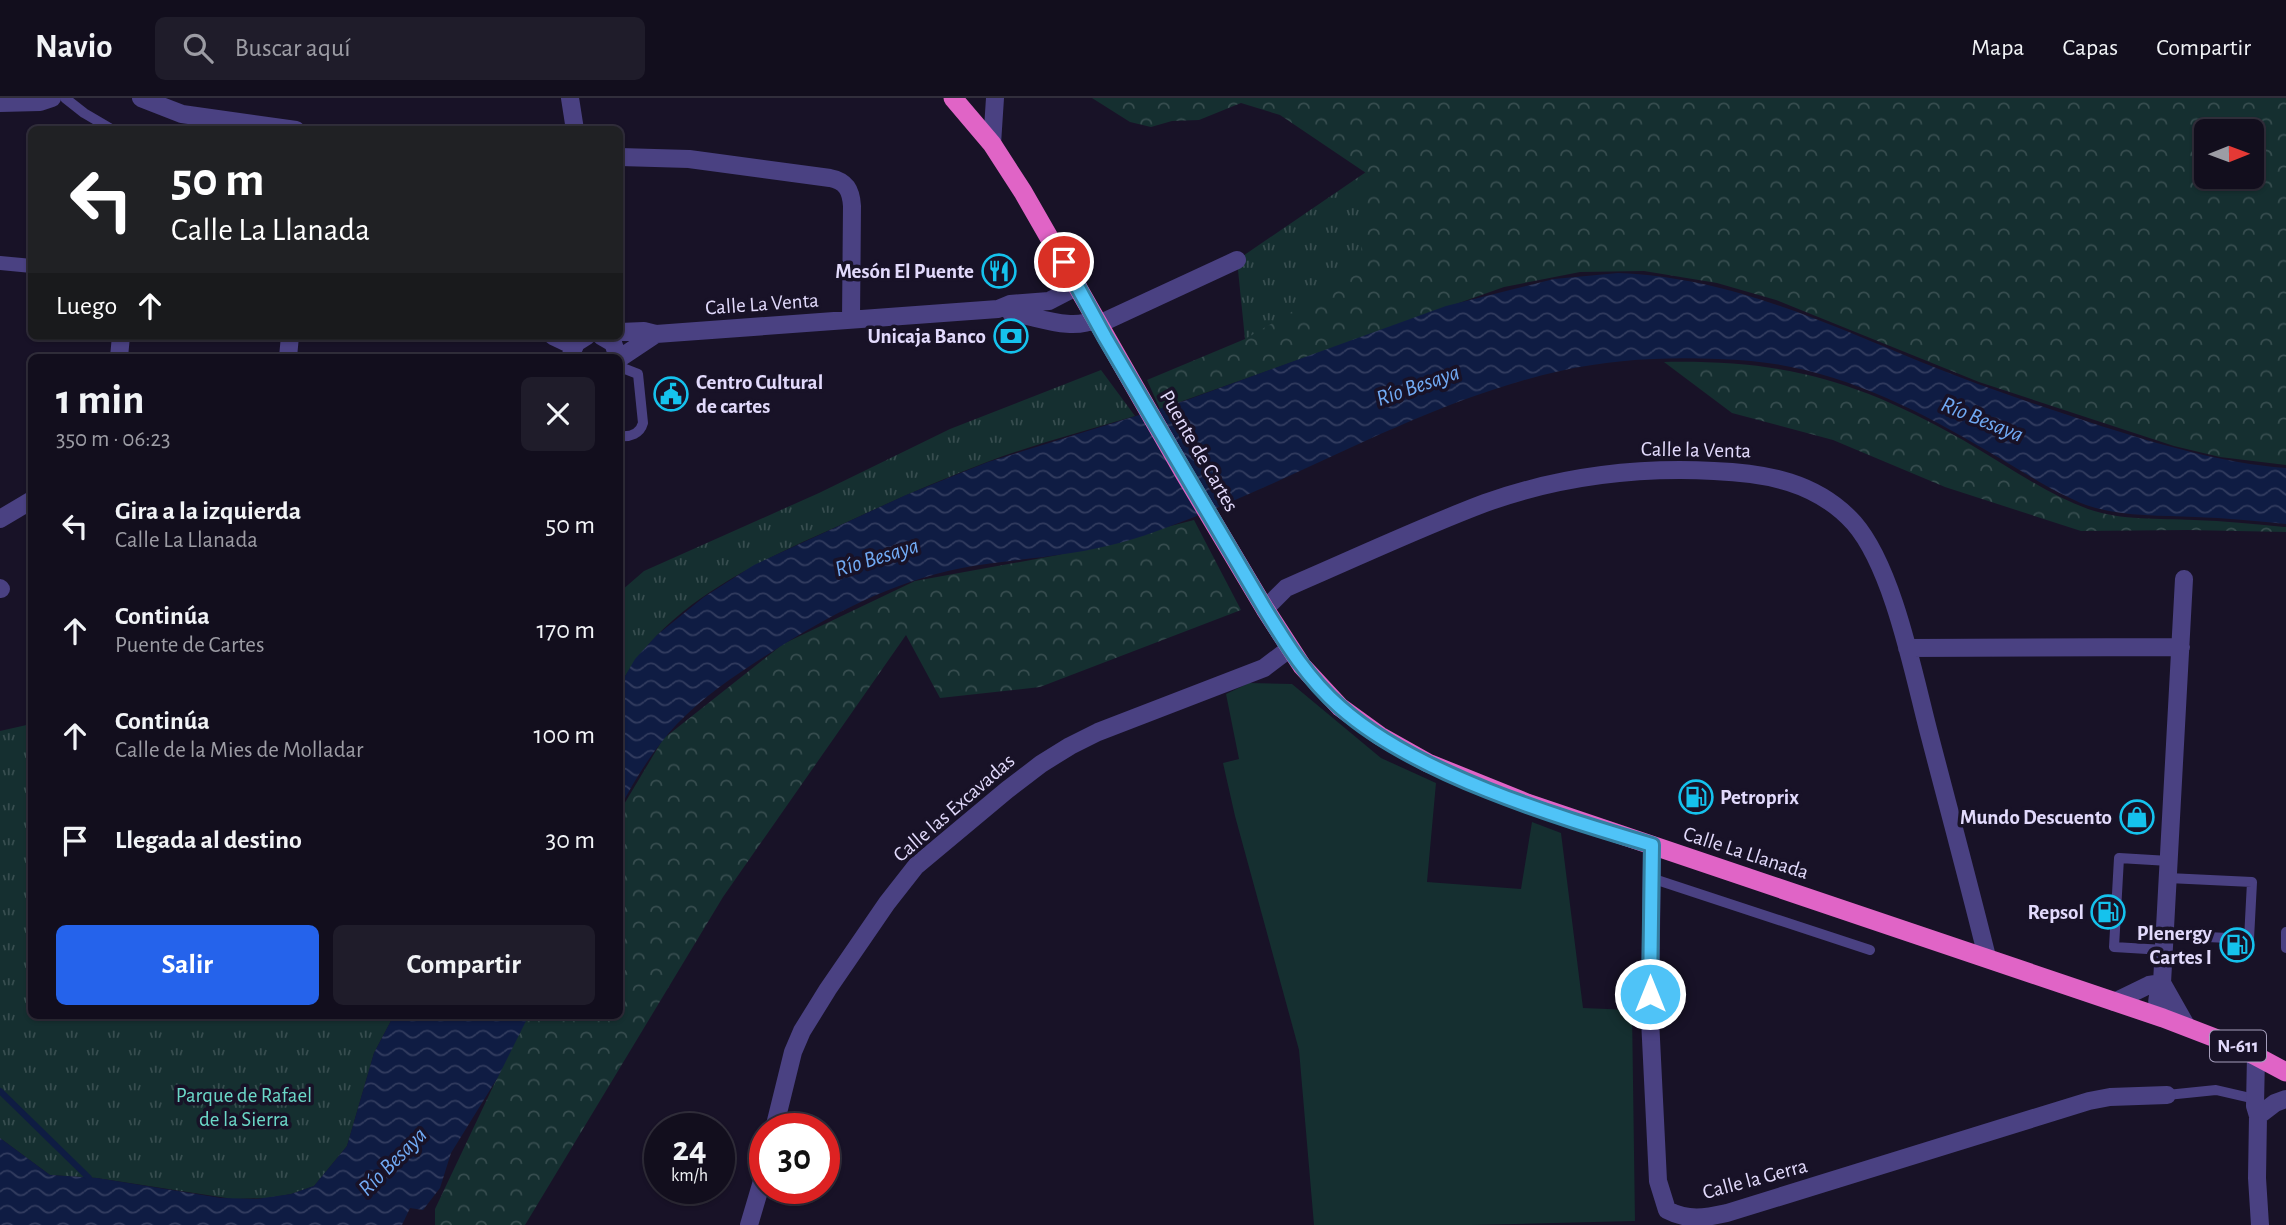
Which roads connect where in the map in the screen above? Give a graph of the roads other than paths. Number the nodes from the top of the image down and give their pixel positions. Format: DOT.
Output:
graph roads {
  1 [pos="52,98"];
  2 [pos="65,98"];
  3 [pos="141,98"];
  4 [pos="570,98"];
  5 [pos="953,98"];
  6 [pos="995,98"];
  7 [pos="0,103"];
  8 [pos="106,126"];
  9 [pos="268,126"];
  10 [pos="574,126"];
  11 [pos="992,144"];
  12 [pos="623,157"];
  13 [pos="1237,260"];
  14 [pos="0,263"];
  15 [pos="28,266"];
  16 [pos="1078,286"];
  17 [pos="998,309"];
  18 [pos="851,320"];
  19 [pos="1100,326"];
  20 [pos="623,332"];
  21 [pos="656,334"];
  22 [pos="623,355"];
  23 [pos="623,368"];
  24 [pos="623,436"];
  25 [pos="28,502"];
  26 [pos="0,519"];
  27 [pos="2184,579"];
  28 [pos="1254,589"];
  29 [pos="1265,609"];
  30 [pos="2182,647"];
  31 [pos="1907,648"];
  32 [pos="1289,649"];
  33 [pos="1652,845"];
  34 [pos="2169,870"];
  35 [pos="1651,877"];
  36 [pos="2286,932"];
  37 [pos="2165,942"];
  38 [pos="2286,948"];
  39 [pos="1870,950"];
  40 [pos="1987,957"];
  41 [pos="2162,983"];
  42 [pos="2114,1002"];
  43 [pos="2163,1018"];
  44 [pos="2186,1027"];
  45 [pos="2256,1055"];
  46 [pos="2286,1072"];
  47 [pos="2167,1095"];
  48 [pos="2286,1099"];
  49 [pos="2257,1102"];
  50 [pos="778,1113"];
  51 [pos="755,1204"];
  52 [pos="748,1225"];
  53 [pos="2260,1225"];
  1 -- 7 [label="street"];
  2 -- 8 [label="lane"];
  3 -- 9 [label="street"];
  4 -- 10 [label="street"];
  5 -- 11 [label="highway, N-611"];
  6 -- 11 [label="street"];
  11 -- 16 [label="highway, N-611"];
  12 -- 18 [label="street"];
  13 -- 19 [label="street, Calle La Venta"];
  14 -- 15 [label="street"];
  16 -- 17 [label="street, Calle La Venta"];
  16 -- 19 [label="highway, N-611"];
  17 -- 18 [label="street, Calle La Venta"];
  17 -- 19 [label="street, Calle La Venta"];
  18 -- 21 [label="street, Calle La Venta"];
  19 -- 28 [label="highway, Puente de Cartes / N-611"];
  20 -- 21 [label="street, Calle La Venta"];
  21 -- 22 [label="street, Calle La Venta"];
  23 -- 24 [label="lane"];
  25 -- 26 [label="street"];
  27 -- 30 [label="street"];
  28 -- 29 [label="highway, Calle La Llanada / N-611"];
  29 -- 31 [label="street, Calle la Venta"];
  29 -- 32 [label="highway, Calle La Llanada / N-611"];
  30 -- 31 [label="street"];
  30 -- 34 [label="street"];
  31 -- 40 [label="street, Calle la Venta"];
  32 -- 33 [label="highway, Calle La Llanada / N-611"];
  32 -- 50 [label="street, Calle las Excavadas"];
  33 -- 35 [label="street, Calle la Gerra"];
  33 -- 40 [label="highway, Calle La Llanada / N-611"];
  34 -- 37 [label="street"];
  34 -- 37 [label="lane"];
  34 -- 37 [label="lane"];
  35 -- 39 [label="lane"];
  35 -- 47 [label="street, Calle la Gerra"];
  36 -- 38 [label="lane"];
  37 -- 41 [label="street"];
  40 -- 42 [label="highway, Calle La Llanada / N-611"];
  41 -- 42 [label="street"];
  41 -- 43 [label="street"];
  41 -- 44 [label="street"];
  42 -- 43 [label="highway, Calle La Llanada / N-611"];
  43 -- 44 [label="highway, Calle La Llanada / N-611"];
  44 -- 45 [label="highway, Calle La Llanada / N-611"];
  45 -- 46 [label="highway, Calle La Llanada / N-611"];
  45 -- 49 [label="street"];
  46 -- 49 [label="street"];
  47 -- 49 [label="lane"];
  48 -- 49 [label="street"];
  49 -- 53 [label="street"];
  51 -- 52 [label="street"];
}
